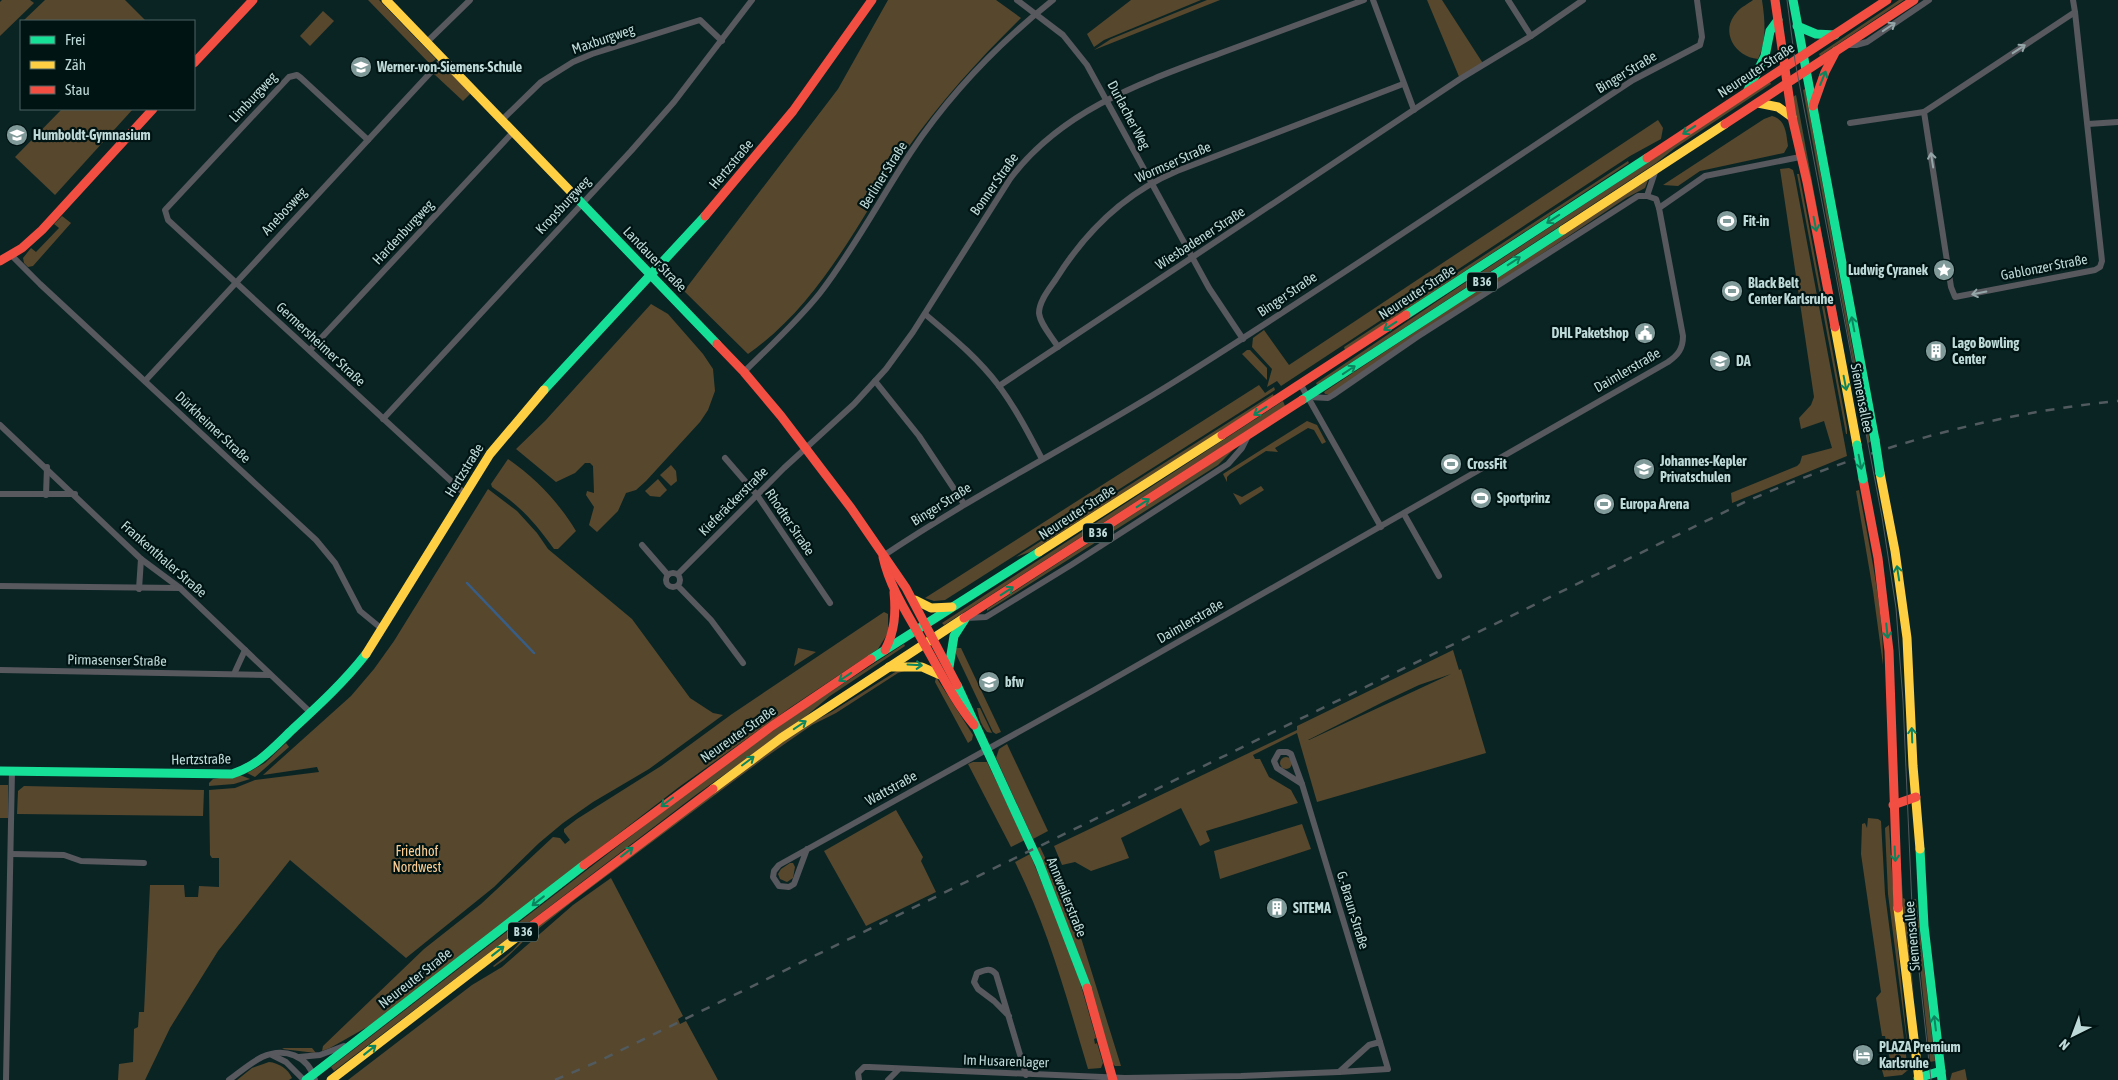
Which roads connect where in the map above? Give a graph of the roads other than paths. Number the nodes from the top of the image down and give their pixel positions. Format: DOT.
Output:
graph roads {
  1 [pos="252,0"];
  2 [pos="386,0"];
  3 [pos="470,0"];
  4 [pos="752,0"];
  5 [pos="872,0"];
  6 [pos="1017,0"];
  7 [pos="1053,0"];
  8 [pos="1364,0"];
  9 [pos="1373,0"];
  10 [pos="1508,0"];
  11 [pos="1584,0"];
  12 [pos="1697,0"];
  13 [pos="1775,0"];
  14 [pos="1793,0"];
  15 [pos="1887,0"];
  16 [pos="1914,0"];
  17 [pos="1929,0"];
  18 [pos="2073,0"];
  19 [pos="2075,12"];
  20 [pos="1036,13"];
  21 [pos="1778,20"];
  22 [pos="1797,26"];
  23 [pos="1835,35"];
  24 [pos="1531,36"];
  25 [pos="722,40"];
  26 [pos="426,42"];
  27 [pos="1845,45"];
  28 [pos="1836,51"];
  29 [pos="1803,56"];
  30 [pos="443,59"];
  31 [pos="195,62"];
  32 [pos="1785,68"];
  33 [pos="1806,71"];
  34 [pos="1403,84"];
  35 [pos="1787,84"];
  36 [pos="1746,93"];
  37 [pos="1107,99"];
  38 [pos="1758,103"];
  39 [pos="1813,107"];
  40 [pos="151,110"];
  41 [pos="1414,110"];
  42 [pos="1924,112"];
  43 [pos="1792,118"];
  44 [pos="503,120"];
  45 [pos="2118,122"];
  46 [pos="1850,123"];
  47 [pos="2088,124"];
  48 [pos="514,131"];
  49 [pos="368,140"];
  50 [pos="1800,157"];
  51 [pos="1656,169"];
  52 [pos="1152,183"];
  53 [pos="1647,196"];
  54 [pos="582,203"];
  55 [pos="1659,208"];
  56 [pos="165,210"];
  57 [pos="11,255"];
  58 [pos="1192,258"];
  59 [pos="0,261"];
  60 [pos="651,275"];
  61 [pos="235,282"];
  62 [pos="925,314"];
  63 [pos="1243,339"];
  64 [pos="1058,347"];
  65 [pos="310,350"];
  66 [pos="744,372"];
  67 [pos="144,381"];
  68 [pos="875,381"];
  69 [pos="1301,384"];
  70 [pos="999,386"];
  71 [pos="1308,396"];
  72 [pos="382,418"];
  73 [pos="0,425"];
  74 [pos="1249,435"];
  75 [pos="806,447"];
  76 [pos="725,458"];
  77 [pos="1042,459"];
  78 [pos="47,468"];
  79 [pos="0,494"];
  80 [pos="75,494"];
  81 [pos="465,494"];
  82 [pos="46,495"];
  83 [pos="757,495"];
  84 [pos="964,504"];
  85 [pos="1404,514"];
  86 [pos="1380,527"];
  87 [pos="642,545"];
  88 [pos="883,556"];
  89 [pos="141,559"];
  90 [pos="668,574"];
  91 [pos="678,574"];
  92 [pos="1439,576"];
  93 [pos="0,586"];
  94 [pos="678,586"];
  95 [pos="180,588"];
  96 [pos="139,589"];
  97 [pos="894,590"];
  98 [pos="910,594"];
  99 [pos="830,603"];
  100 [pos="953,607"];
  101 [pos="966,618"];
  102 [pos="926,624"];
  103 [pos="382,629"];
  104 [pos="917,630"];
  105 [pos="933,637"];
  106 [pos="924,643"];
  107 [pos="245,650"];
  108 [pos="885,650"];
  109 [pos="743,663"];
  110 [pos="888,667"];
  111 [pos="949,668"];
  112 [pos="0,670"];
  113 [pos="234,674"];
  114 [pos="270,675"];
  115 [pos="941,675"];
  116 [pos="311,713"];
  117 [pos="979,731"];
  118 [pos="987,748"];
  119 [pos="0,771"];
  120 [pos="12,771"];
  121 [pos="1302,784"];
  122 [pos="1916,797"];
  123 [pos="1893,805"];
  124 [pos="807,849"];
  125 [pos="11,854"];
  126 [pos="144,863"];
  127 [pos="1009,1016"];
  128 [pos="355,1042"];
  129 [pos="1380,1042"];
  130 [pos="271,1055"];
  131 [pos="298,1057"];
  132 [pos="898,1070"];
  133 [pos="1339,1072"];
  134 [pos="1026,1075"];
  135 [pos="1941,1076"];
  136 [pos="310,1078"];
  137 [pos="1113,1078"];
  138 [pos="1918,1079"];
  139 [pos="6,1080"];
  140 [pos="229,1080"];
  141 [pos="331,1080"];
  142 [pos="859,1080"];
  143 [pos="888,1080"];
  1 -- 31 [label="main road"];
  2 -- 26 [label="main road, Landauer Straße"];
  3 -- 26 [label="street"];
  4 -- 25 [label="street, Kropsburgweg"];
  5 -- 60 [label="main road, Hertzstraße"];
  6 -- 20 [label="street, Durlacher Weg"];
  7 -- 20 [label="street, Berliner Straße"];
  8 -- 37 [label="street, Bonner Straße"];
  9 -- 34 [label="street"];
  10 -- 24 [label="street"];
  11 -- 24 [label="street, Wiesbadener Straße"];
  12 -- 63 [label="street, Binger Straße"];
  13 -- 21 [label="main road, Siemensallee"];
  14 -- 22 [label="main road, Siemensallee"];
  15 -- 23 [label="main road, Neureuter Straße / B 36"];
  16 -- 27 [label="main road, Neureuter Straße"];
  27 -- 17 [label="street, Neureuter Straße, one-way"];
  18 -- 19 [label="street, Gablonzer Straße"];
  42 -- 19 [label="street, one-way"];
  19 -- 47 [label="street, Gablonzer Straße"];
  20 -- 37 [label="street, Durlacher Weg"];
  20 -- 66 [label="street, Berliner Straße"];
  21 -- 32 [label="main road, Siemensallee"];
  21 -- 36 [label="main road"];
  22 -- 23 [label="main road"];
  22 -- 29 [label="main road, Siemensallee"];
  23 -- 29 [label="main road, Neureuter Straße / B 36"];
  24 -- 41 [label="street, Wiesbadener Straße"];
  25 -- 44 [label="street, Maxburgweg"];
  25 -- 54 [label="street, Kropsburgweg"];
  26 -- 30 [label="main road, Landauer Straße"];
  27 -- 28 [label="main road, Neureuter Straße"];
  28 -- 33 [label="main road, Neureuter Straße"];
  39 -- 28 [label="main road, one-way"];
  29 -- 32 [label="main road, Neureuter Straße / B 36"];
  29 -- 33 [label="main road, Siemensallee"];
  30 -- 44 [label="main road, Landauer Straße"];
  30 -- 49 [label="street, Anebosweg"];
  32 -- 35 [label="main road, Siemensallee"];
  32 -- 36 [label="main road, Neureuter Straße / B 36"];
  33 -- 35 [label="main road, Neureuter Straße"];
  33 -- 39 [label="main road, Siemensallee"];
  34 -- 41 [label="street"];
  34 -- 52 [label="street, Wormser Straße"];
  35 -- 38 [label="main road, Neureuter Straße / B 36"];
  35 -- 43 [label="main road, Siemensallee"];
  36 -- 69 [label="main road, Neureuter Straße / B 36, one-way"];
  37 -- 52 [label="street, Durlacher Weg"];
  37 -- 62 [label="street, Bonner Straße"];
  38 -- 43 [label="main road"];
  38 -- 51 [label="main road, Neureuter Straße / B 36"];
  122 -- 39 [label="main road, Siemensallee, one-way, bridge"];
  40 -- 57 [label="main road"];
  41 -- 58 [label="street, Wiesbadener Straße"];
  42 -- 46 [label="street"];
  47 -- 42 [label="street, Gablonzer Straße, one-way"];
  43 -- 50 [label="main road, Siemensallee"];
  44 -- 48 [label="main road, Landauer Straße"];
  45 -- 47 [label="street"];
  48 -- 54 [label="main road, Landauer Straße"];
  48 -- 65 [label="street, Hardenburgweg"];
  49 -- 56 [label="street, Limburgweg"];
  49 -- 61 [label="street, Anebosweg"];
  50 -- 55 [label="street"];
  50 -- 123 [label="main road, Siemensallee, one-way, bridge"];
  51 -- 53 [label="street"];
  71 -- 51 [label="main road, Neureuter Straße / B 36, one-way"];
  52 -- 58 [label="street, Durlacher Weg"];
  52 -- 64 [label="street, Wormser Straße"];
  53 -- 55 [label="street"];
  53 -- 71 [label="street"];
  54 -- 60 [label="main road, Landauer Straße"];
  54 -- 72 [label="street, Kropsburgweg"];
  55 -- 85 [label="street, Daimlerstraße"];
  56 -- 61 [label="street, Germersheimer Straße"];
  57 -- 59 [label="main road"];
  57 -- 67 [label="street, Dürkheimer Straße"];
  58 -- 63 [label="street, Durlacher Weg"];
  58 -- 64 [label="street, Wiesbadener Straße"];
  60 -- 66 [label="main road, Landauer Straße"];
  60 -- 81 [label="main road, Hertzstraße"];
  61 -- 65 [label="street, Germersheimer Straße"];
  61 -- 67 [label="street, Anebosweg"];
  62 -- 68 [label="street, Bonner Straße"];
  62 -- 70 [label="street"];
  63 -- 77 [label="street, Binger Straße"];
  64 -- 70 [label="street, Wiesbadener Straße"];
  65 -- 72 [label="street, Germersheimer Straße"];
  66 -- 75 [label="main road, Landauer Straße"];
  67 -- 103 [label="street, Dürkheimer Straße"];
  68 -- 75 [label="street, Bonner Straße"];
  68 -- 84 [label="street"];
  69 -- 71 [label="street"];
  69 -- 100 [label="main road, Neureuter Straße / B 36, one-way"];
  70 -- 77 [label="street"];
  71 -- 74 [label="main road, Neureuter Straße / B 36"];
  71 -- 86 [label="street"];
  72 -- 81 [label="street, Germersheimer Straße"];
  73 -- 78 [label="street, Frankenthaler Straße"];
  101 -- 74 [label="main road, Neureuter Straße / B 36, one-way"];
  74 -- 101 [label="street, Neureuter Straße"];
  75 -- 83 [label="street, Kieferäckerstraße"];
  75 -- 88 [label="main road, Landauer Straße"];
  76 -- 83 [label="street, Rhodter Straße"];
  77 -- 84 [label="street, Binger Straße"];
  78 -- 80 [label="street, Frankenthaler Straße"];
  78 -- 82 [label="street"];
  79 -- 82 [label="street"];
  80 -- 82 [label="street"];
  80 -- 89 [label="street, Frankenthaler Straße"];
  81 -- 103 [label="main road, Hertzstraße"];
  83 -- 91 [label="street, Kieferäckerstraße"];
  83 -- 99 [label="street, Rhodter Straße"];
  84 -- 88 [label="street, Binger Straße"];
  85 -- 86 [label="street, Daimlerstraße"];
  85 -- 92 [label="street"];
  86 -- 118 [label="street, Daimlerstraße"];
  87 -- 90 [label="street"];
  88 -- 97 [label="main road, Landauer Straße"];
  88 -- 98 [label="main road, Landauer Straße"];
  89 -- 95 [label="street, Frankenthaler Straße"];
  89 -- 96 [label="street"];
  90 -- 91 [label="street"];
  90 -- 94 [label="street"];
  91 -- 94 [label="street"];
  93 -- 96 [label="street"];
  94 -- 109 [label="street"];
  95 -- 96 [label="street"];
  95 -- 107 [label="street, Frankenthaler Straße"];
  97 -- 104 [label="main road, Landauer Straße"];
  97 -- 108 [label="main road"];
  98 -- 100 [label="main road"];
  98 -- 102 [label="main road, Landauer Straße"];
  100 -- 102 [label="main road, Neureuter Straße / B 36"];
  101 -- 105 [label="main road, Neureuter Straße / B 36"];
  101 -- 111 [label="main road"];
  102 -- 104 [label="main road, Neureuter Straße / B 36"];
  102 -- 105 [label="main road, Annweilerstraße"];
  103 -- 116 [label="main road, Hertzstraße"];
  104 -- 106 [label="main road, Annweilerstraße"];
  104 -- 108 [label="main road, Neureuter Straße / B 36"];
  105 -- 106 [label="main road, Neureuter Straße / B 36"];
  105 -- 111 [label="main road, Annweilerstraße"];
  106 -- 110 [label="main road, Neureuter Straße / B 36"];
  106 -- 115 [label="main road, Annweilerstraße"];
  107 -- 113 [label="street"];
  107 -- 114 [label="street, Frankenthaler Straße"];
  108 -- 128 [label="main road, Neureuter Straße / B 36, one-way"];
  110 -- 115 [label="main road, one-way"];
  141 -- 110 [label="main road, Neureuter Straße / B 36, one-way"];
  111 -- 117 [label="main road, Annweilerstraße"];
  112 -- 113 [label="street, Pirmasenser Straße"];
  113 -- 114 [label="street, Pirmasenser Straße"];
  114 -- 116 [label="street, Frankenthaler Straße"];
  115 -- 117 [label="main road, Annweilerstraße"];
  116 -- 120 [label="main road, Hertzstraße"];
  117 -- 118 [label="main road, Annweilerstraße"];
  118 -- 124 [label="street, Wattstraße"];
  118 -- 137 [label="main road, Annweilerstraße"];
  119 -- 120 [label="main road, Hertzstraße"];
  120 -- 125 [label="street"];
  121 -- 121 [label="street, G.-Braun-Straße"];
  121 -- 129 [label="street, G.-Braun-Straße"];
  122 -- 123 [label="main road"];
  135 -- 122 [label="main road, Siemensallee, one-way"];
  123 -- 138 [label="main road, Siemensallee, one-way"];
  124 -- 124 [label="street, Wattstraße"];
  125 -- 126 [label="street"];
  125 -- 139 [label="street"];
  127 -- 127 [label="street"];
  127 -- 134 [label="street"];
  128 -- 131 [label="street"];
  128 -- 136 [label="main road, Neureuter Straße / B 36"];
  129 -- 133 [label="street"];
  129 -- 133 [label="street, G.-Braun-Straße"];
  130 -- 131 [label="street"];
  130 -- 136 [label="street"];
  130 -- 140 [label="street"];
  131 -- 136 [label="street"];
  132 -- 134 [label="street, Im Husarenlager"];
  132 -- 142 [label="street, Im Husarenlager"];
  132 -- 143 [label="street"];
  133 -- 137 [label="street, G.-Braun-Straße"];
  134 -- 137 [label="street, Im Husarenlager"];
  135 -- 138 [label="main road, Siemensallee"];
}
